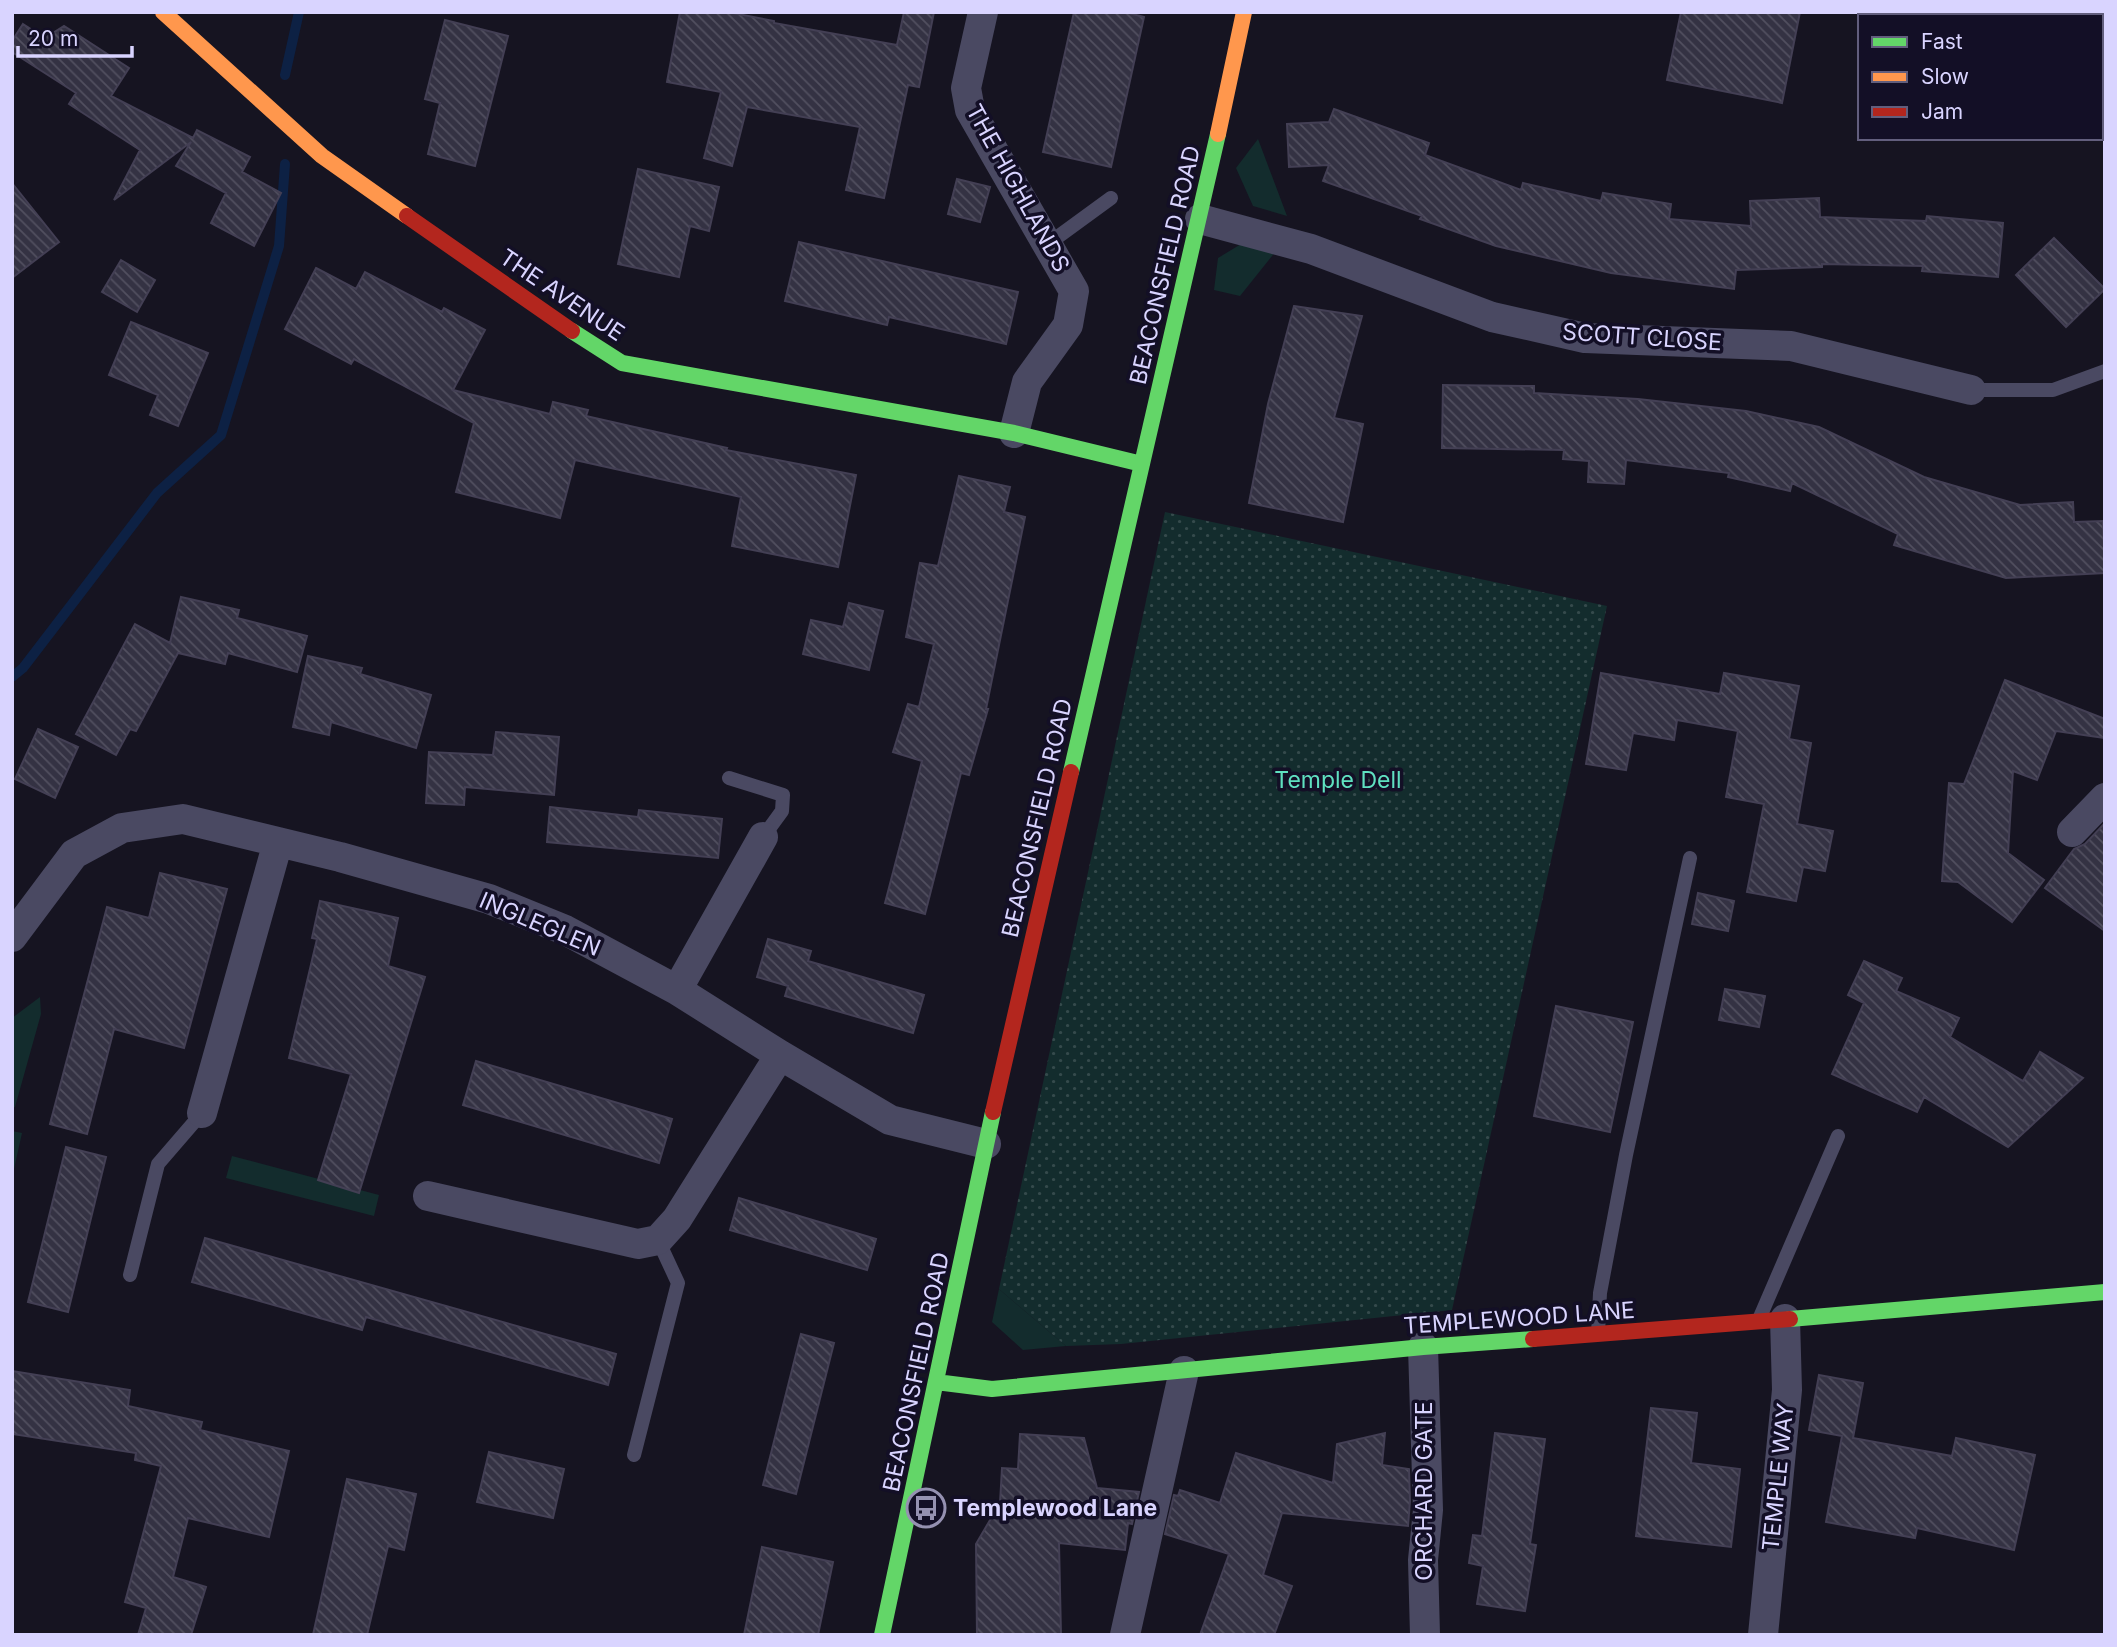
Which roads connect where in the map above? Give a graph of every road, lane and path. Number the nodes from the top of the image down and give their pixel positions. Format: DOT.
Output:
graph roads {
  1 [pos="163,12"];
  2 [pos="983,12"];
  3 [pos="1244,12"];
  4 [pos="1111,198"];
  5 [pos="1200,219"];
  6 [pos="1048,244"];
  7 [pos="2105,371"];
  8 [pos="1971,390"];
  9 [pos="1014,433"];
  10 [pos="1142,464"];
  11 [pos="729,778"];
  12 [pos="2105,798"];
  13 [pos="2072,832"];
  14 [pos="763,837"];
  15 [pos="278,842"];
  16 [pos="1689,859"];
  17 [pos="12,937"];
  18 [pos="677,990"];
  19 [pos="780,1055"];
  20 [pos="202,1114"];
  21 [pos="1838,1136"];
  22 [pos="986,1144"];
  23 [pos="428,1196"];
  24 [pos="658,1240"];
  25 [pos="130,1275"];
  26 [pos="2105,1292"];
  27 [pos="1772,1320"];
  28 [pos="1598,1335"];
  29 [pos="1423,1347"];
  30 [pos="1184,1371"];
  31 [pos="936,1382"];
  32 [pos="634,1455"];
  33 [pos="1425,1634"];
  34 [pos="882,1635"];
  35 [pos="1125,1635"];
  36 [pos="1763,1635"];
  1 -- 9 [label="street, THE AVENUE"];
  2 -- 6 [label="street, THE HIGHLANDS"];
  3 -- 5 [label="street, BEACONSFIELD ROAD"];
  4 -- 6 [label="lane"];
  5 -- 8 [label="street, SCOTT CLOSE"];
  5 -- 10 [label="street, BEACONSFIELD ROAD"];
  6 -- 9 [label="street, THE HIGHLANDS"];
  7 -- 8 [label="lane"];
  9 -- 10 [label="street, THE AVENUE"];
  10 -- 22 [label="street, BEACONSFIELD ROAD"];
  11 -- 14 [label="lane"];
  12 -- 13 [label="street"];
  14 -- 18 [label="street"];
  15 -- 17 [label="street, INGLEGLEN"];
  15 -- 18 [label="street, INGLEGLEN"];
  15 -- 20 [label="street"];
  16 -- 28 [label="lane"];
  18 -- 19 [label="street, INGLEGLEN"];
  19 -- 22 [label="street, INGLEGLEN"];
  19 -- 24 [label="street"];
  20 -- 25 [label="lane"];
  21 -- 27 [label="lane"];
  22 -- 31 [label="street, BEACONSFIELD ROAD"];
  23 -- 24 [label="street"];
  24 -- 32 [label="lane"];
  26 -- 27 [label="street, TEMPLEWOOD LANE"];
  27 -- 28 [label="street, TEMPLEWOOD LANE"];
  27 -- 36 [label="street, TEMPLE WAY"];
  28 -- 29 [label="street, TEMPLEWOOD LANE"];
  29 -- 30 [label="street, TEMPLEWOOD LANE"];
  29 -- 33 [label="street, ORCHARD GATE"];
  30 -- 31 [label="street, TEMPLEWOOD LANE"];
  30 -- 35 [label="street"];
  31 -- 34 [label="street, BEACONSFIELD ROAD"];
}
